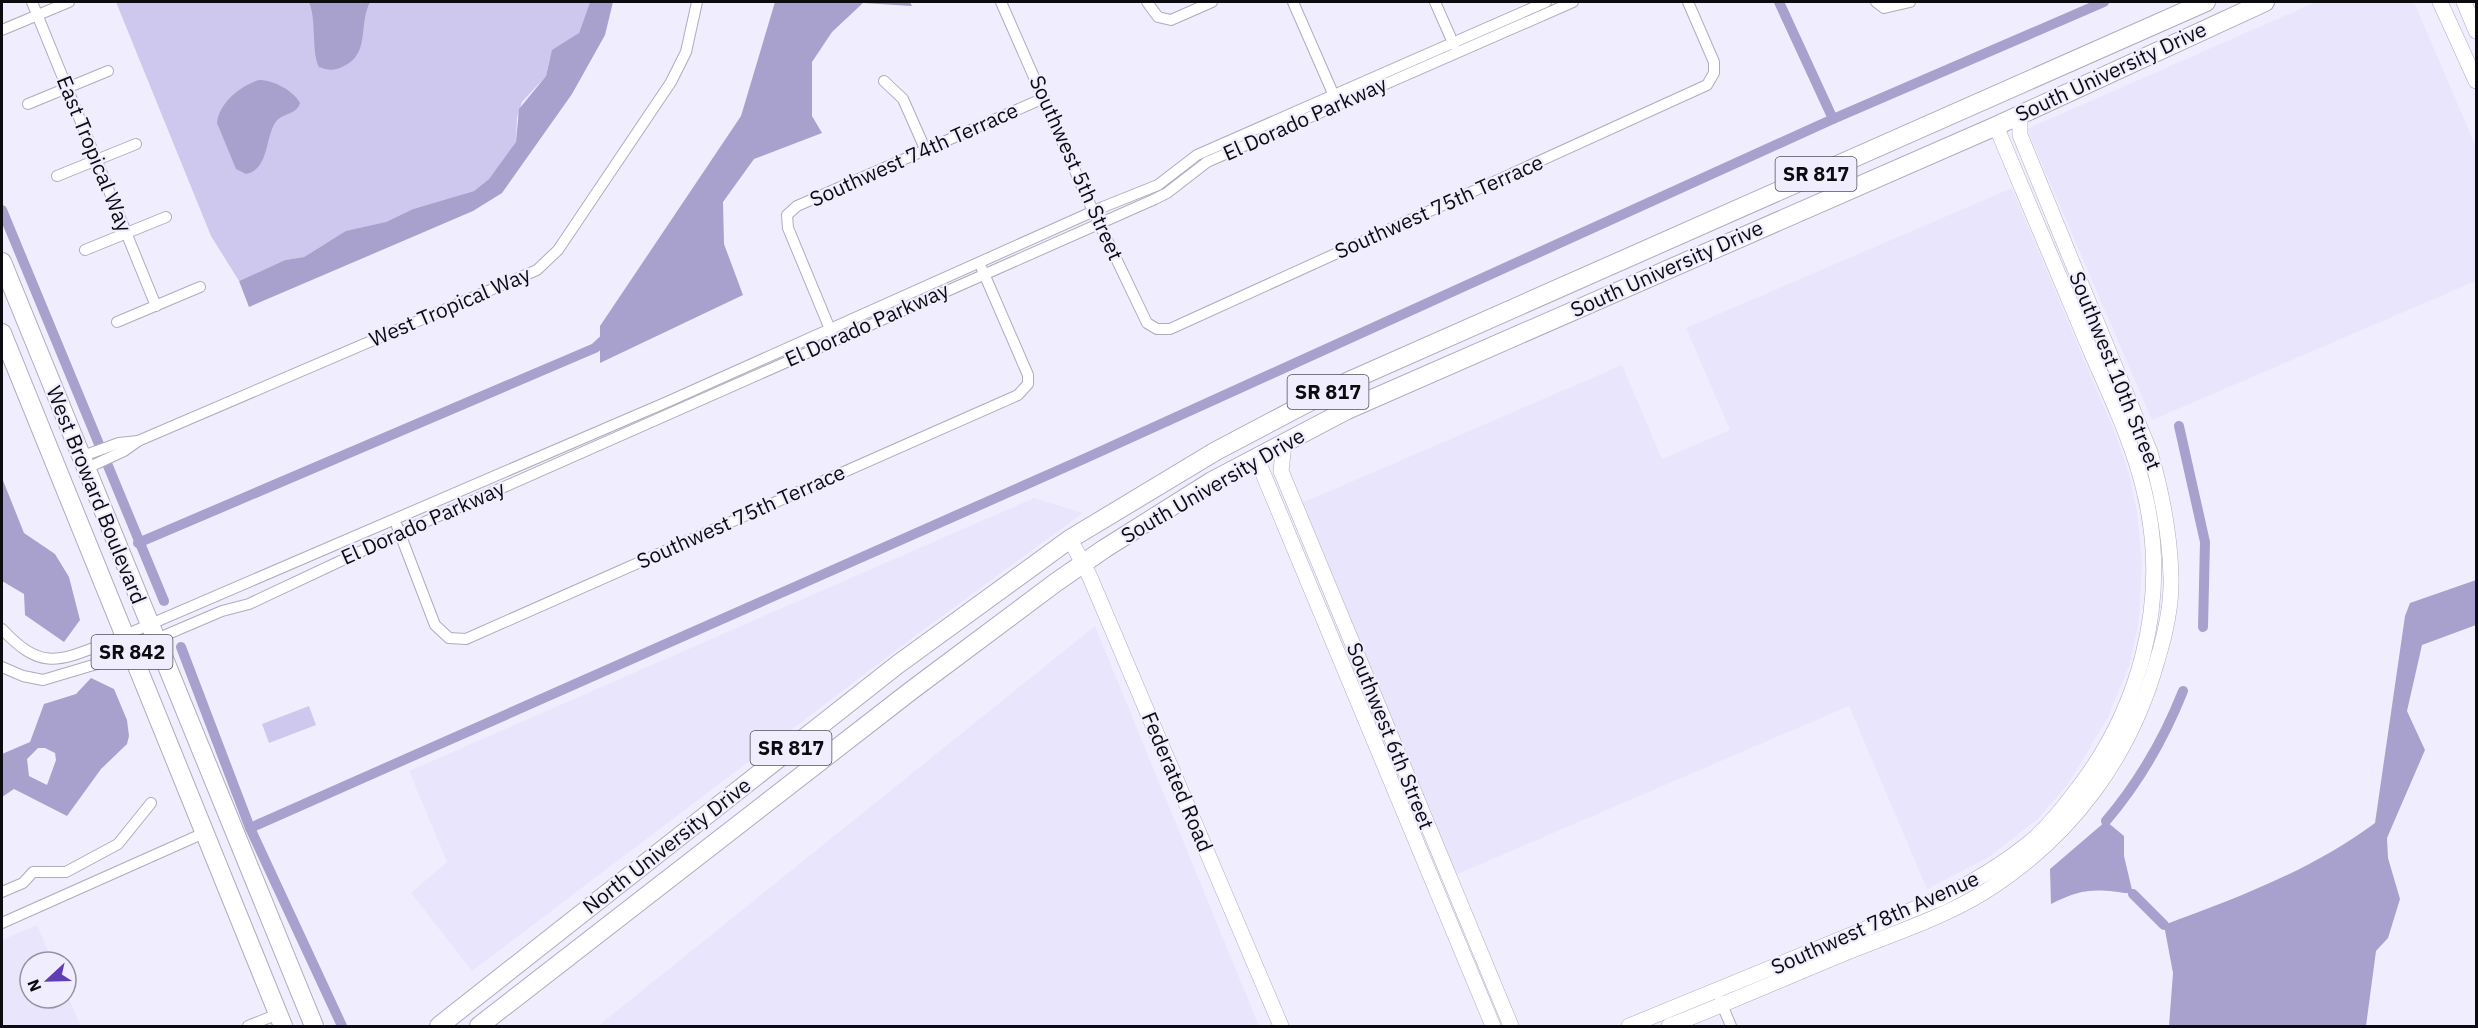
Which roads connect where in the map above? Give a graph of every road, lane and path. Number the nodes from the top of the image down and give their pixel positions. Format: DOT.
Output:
graph roads {
  1 [pos="32,2"];
  2 [pos="69,2"];
  3 [pos="696,2"];
  4 [pos="1001,2"];
  5 [pos="1147,2"];
  6 [pos="1212,2"];
  7 [pos="1293,2"];
  8 [pos="1435,2"];
  9 [pos="1546,2"];
  10 [pos="1573,2"];
  11 [pos="1688,2"];
  12 [pos="1910,2"];
  13 [pos="2206,2"];
  14 [pos="2265,2"];
  15 [pos="2440,2"];
  16 [pos="2464,2"];
  17 [pos="1880,5"];
  18 [pos="38,14"];
  19 [pos="2,30"];
  20 [pos="2476,31"];
  21 [pos="1452,41"];
  22 [pos="1457,52"];
  23 [pos="108,71"];
  24 [pos="884,81"];
  25 [pos="2476,81"];
  26 [pos="2013,87"];
  27 [pos="68,88"];
  28 [pos="1333,93"];
  29 [pos="1044,98"];
  30 [pos="28,104"];
  31 [pos="1338,104"];
  32 [pos="2020,115"];
  33 [pos="1996,126"];
  34 [pos="136,144"];
  35 [pos="926,151"];
  36 [pos="97,160"];
  37 [pos="57,176"];
  38 [pos="1093,211"];
  39 [pos="166,217"];
  40 [pos="1099,223"];
  41 [pos="127,233"];
  42 [pos="86,250"];
  43 [pos="2,262"];
  44 [pos="982,269"];
  45 [pos="200,287"];
  46 [pos="156,306"];
  47 [pos="117,322"];
  48 [pos="1157,329"];
  49 [pos="2,333"];
  50 [pos="832,334"];
  51 [pos="1276,419"];
  52 [pos="1284,444"];
  53 [pos="50,450"];
  54 [pos="96,458"];
  55 [pos="1257,459"];
  56 [pos="395,520"];
  57 [pos="400,533"];
  58 [pos="1070,539"];
  59 [pos="1082,563"];
  60 [pos="950,627"];
  61 [pos="2,629"];
  62 [pos="153,632"];
  63 [pos="2164,637"];
  64 [pos="2148,641"];
  65 [pos="128,642"];
  66 [pos="2,667"];
  67 [pos="793,782"];
  68 [pos="151,803"];
  69 [pos="204,833"];
  70 [pos="83,863"];
  71 [pos="642,865"];
  72 [pos="93,882"];
  73 [pos="2,892"];
  74 [pos="1941,898"];
  75 [pos="1923,905"];
  76 [pos="2,923"];
  77 [pos="1921,923"];
  78 [pos="1903,930"];
  79 [pos="548,973"];
  80 [pos="1719,999"];
  81 [pos="280,1020"];
  82 [pos="248,1026"];
  83 [pos="314,1026"];
  84 [pos="439,1026"];
  85 [pos="479,1026"];
  86 [pos="1281,1026"];
  87 [pos="1493,1026"];
  88 [pos="1511,1026"];
  89 [pos="1629,1026"];
  90 [pos="1670,1026"];
  91 [pos="1731,1026"];
  1 -- 18 [label="street, East Tropical Way"];
  2 -- 18 [label="street"];
  3 -- 54 [label="street, West Tropical Way"];
  4 -- 29 [label="street, Southwest 5th Street"];
  5 -- 6 [label="street"];
  7 -- 28 [label="street"];
  8 -- 21 [label="street"];
  9 -- 21 [label="street, El Dorado Parkway"];
  10 -- 22 [label="street, El Dorado Parkway"];
  11 -- 48 [label="street, Southwest 75th Terrace"];
  12 -- 17 [label="street"];
  13 -- 26 [label="main road, South University Drive / SR 817"];
  14 -- 32 [label="main road, South University Drive / SR 817"];
  15 -- 25 [label="street"];
  16 -- 20 [label="street"];
  18 -- 19 [label="street"];
  18 -- 27 [label="street, East Tropical Way"];
  21 -- 22 [label="street"];
  21 -- 28 [label="street, El Dorado Parkway"];
  22 -- 31 [label="street, El Dorado Parkway"];
  23 -- 27 [label="street"];
  24 -- 35 [label="street"];
  26 -- 33 [label="main road"];
  26 -- 51 [label="main road, South University Drive / SR 817"];
  27 -- 30 [label="street"];
  27 -- 36 [label="street, East Tropical Way"];
  28 -- 31 [label="street"];
  28 -- 38 [label="street, El Dorado Parkway"];
  29 -- 35 [label="street, Southwest 74th Terrace"];
  29 -- 38 [label="street, Southwest 5th Street"];
  31 -- 40 [label="street, El Dorado Parkway"];
  32 -- 33 [label="main road, South University Drive / SR 817"];
  32 -- 63 [label="street, Southwest 10th Street"];
  33 -- 52 [label="main road, South University Drive / SR 817"];
  33 -- 64 [label="street, Southwest 10th Street"];
  34 -- 36 [label="street"];
  35 -- 50 [label="street, Southwest 74th Terrace"];
  36 -- 37 [label="street"];
  36 -- 41 [label="street, East Tropical Way"];
  38 -- 40 [label="street, Southwest 5th Street"];
  38 -- 44 [label="street, El Dorado Parkway"];
  39 -- 41 [label="street"];
  40 -- 44 [label="street, El Dorado Parkway"];
  40 -- 48 [label="street, Southwest 5th Street"];
  41 -- 42 [label="street"];
  41 -- 46 [label="street, East Tropical Way"];
  43 -- 54 [label="main road, West Broward Boulevard / SR 842"];
  44 -- 50 [label="street, El Dorado Parkway"];
  44 -- 57 [label="street, Southwest 75th Terrace"];
  45 -- 46 [label="street"];
  46 -- 47 [label="street"];
  49 -- 53 [label="main road, West Broward Boulevard / SR 842"];
  50 -- 56 [label="street, El Dorado Parkway"];
  50 -- 57 [label="street, El Dorado Parkway"];
  51 -- 55 [label="main road"];
  51 -- 58 [label="main road, South University Drive / SR 817"];
  52 -- 55 [label="main road, South University Drive / SR 817"];
  52 -- 88 [label="street, Southwest 6th Street"];
  53 -- 54 [label="main road"];
  53 -- 65 [label="main road, West Broward Boulevard / SR 842"];
  54 -- 62 [label="main road, West Broward Boulevard / SR 842"];
  55 -- 59 [label="main road, South University Drive / SR 817"];
  55 -- 87 [label="street, Southwest 6th Street"];
  56 -- 57 [label="street"];
  56 -- 62 [label="street, El Dorado Parkway"];
  57 -- 62 [label="street, El Dorado Parkway"];
  58 -- 59 [label="street, Federated Road"];
  58 -- 60 [label="main road, North University Drive / SR 817"];
  59 -- 67 [label="main road, North University Drive / SR 817"];
  59 -- 86 [label="street, Federated Road"];
  60 -- 67 [label="main road"];
  60 -- 71 [label="main road, North University Drive / SR 817"];
  61 -- 65 [label="street"];
  62 -- 65 [label="street"];
  62 -- 65 [label="street"];
  62 -- 83 [label="main road, West Broward Boulevard / SR 842"];
  63 -- 77 [label="street, Southwest 78th Avenue"];
  64 -- 74 [label="street, Southwest 78th Avenue"];
  65 -- 66 [label="street"];
  65 -- 69 [label="main road, West Broward Boulevard / SR 842"];
  67 -- 79 [label="main road, North University Drive / SR 817"];
  68 -- 70 [label="street"];
  69 -- 72 [label="street"];
  69 -- 81 [label="main road, West Broward Boulevard / SR 842"];
  70 -- 72 [label="street"];
  70 -- 73 [label="street"];
  71 -- 79 [label="main road"];
  71 -- 84 [label="main road, North University Drive / SR 817"];
  72 -- 76 [label="street"];
  74 -- 75 [label="street, Southwest 78th Avenue"];
  74 -- 77 [label="street"];
  75 -- 78 [label="street"];
  75 -- 80 [label="street, Southwest 78th Avenue"];
  77 -- 78 [label="street, Southwest 78th Avenue"];
  78 -- 80 [label="street, Southwest 78th Avenue"];
  79 -- 85 [label="main road, North University Drive / SR 817"];
  80 -- 89 [label="street, Southwest 78th Avenue"];
  80 -- 90 [label="street, Southwest 78th Avenue"];
  80 -- 91 [label="street"];
  81 -- 82 [label="street"];
}
